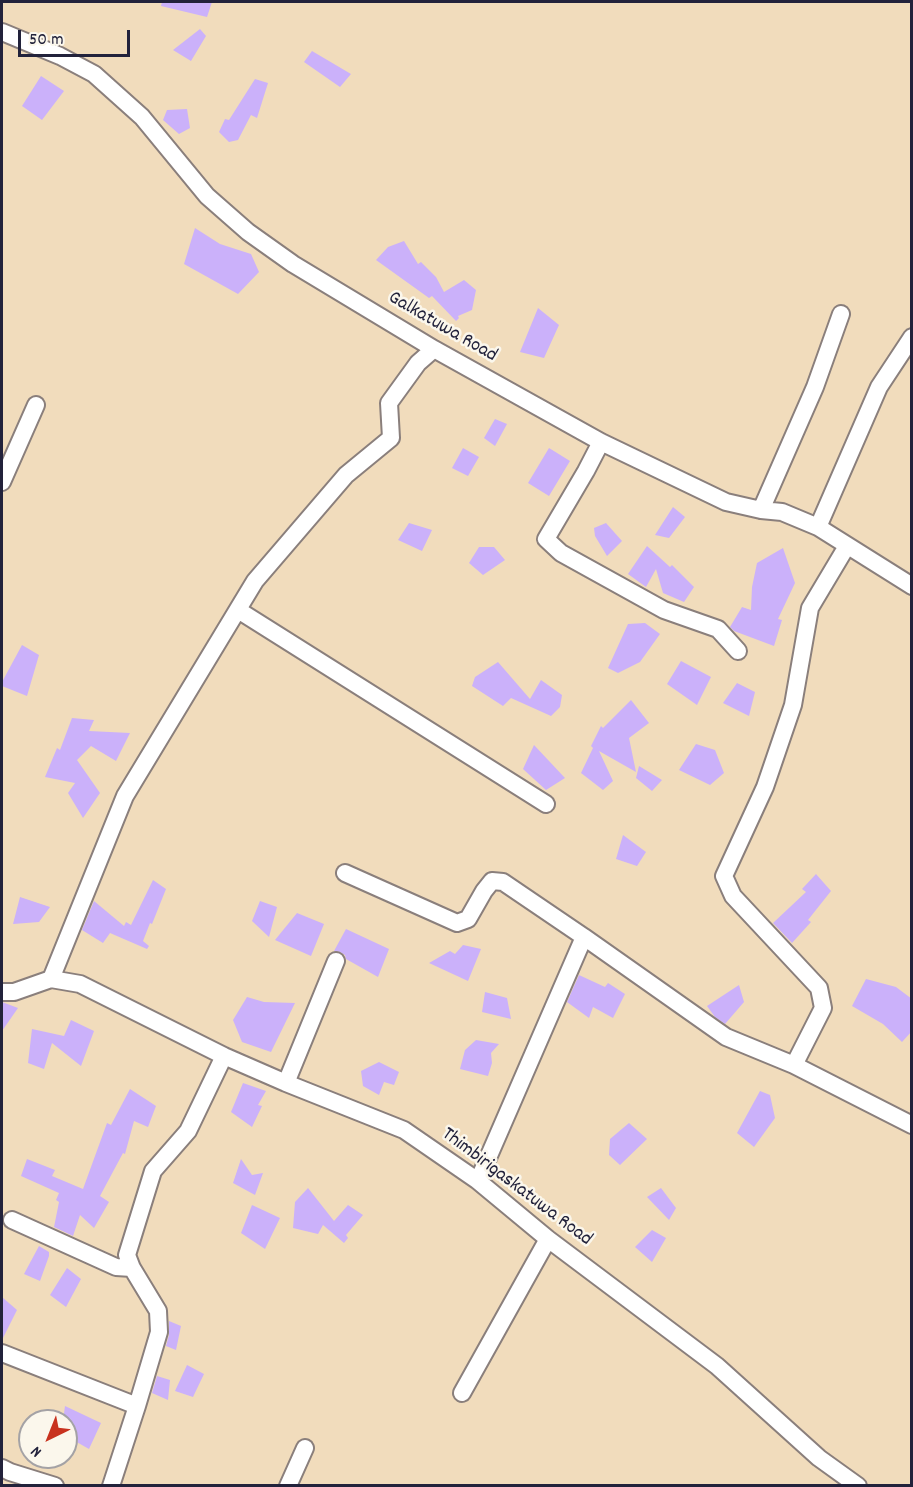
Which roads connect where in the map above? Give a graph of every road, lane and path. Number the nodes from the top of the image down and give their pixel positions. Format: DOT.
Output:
graph roads {
  1 [pos="2,32"];
  2 [pos="841,315"];
  3 [pos="912,337"];
  4 [pos="434,349"];
  5 [pos="36,405"];
  6 [pos="601,442"];
  7 [pos="2,482"];
  8 [pos="761,510"];
  9 [pos="818,527"];
  10 [pos="847,546"];
  11 [pos="912,586"];
  12 [pos="238,610"];
  13 [pos="738,651"];
  14 [pos="546,804"];
  15 [pos="345,873"];
  16 [pos="584,937"];
  17 [pos="336,961"];
  18 [pos="51,979"];
  19 [pos="2,992"];
  20 [pos="224,1056"];
  21 [pos="794,1065"];
  22 [pos="286,1083"];
  23 [pos="912,1125"];
  24 [pos="478,1181"];
  25 [pos="12,1220"];
  26 [pos="548,1239"];
  27 [pos="132,1268"];
  28 [pos="2,1353"];
  29 [pos="462,1393"];
  30 [pos="137,1406"];
  31 [pos="305,1448"];
  32 [pos="2,1468"];
  33 [pos="55,1485"];
  34 [pos="111,1485"];
  35 [pos="288,1485"];
  36 [pos="858,1485"];
  1 -- 4 [label="street, Galkatuwa Road"];
  2 -- 8 [label="street"];
  3 -- 9 [label="street"];
  4 -- 6 [label="street, Galkatuwa Road"];
  4 -- 12 [label="street"];
  5 -- 7 [label="street"];
  6 -- 8 [label="street, Galkatuwa Road"];
  6 -- 13 [label="street"];
  8 -- 9 [label="street, Galkatuwa Road"];
  9 -- 10 [label="street, Galkatuwa Road"];
  10 -- 11 [label="street, Galkatuwa Road"];
  10 -- 21 [label="street"];
  12 -- 14 [label="street"];
  12 -- 18 [label="street"];
  15 -- 16 [label="street"];
  16 -- 21 [label="street"];
  16 -- 24 [label="street"];
  17 -- 22 [label="street"];
  18 -- 19 [label="street, Thimbirigaskatuwa Road"];
  18 -- 20 [label="street, Thimbirigaskatuwa Road"];
  20 -- 22 [label="street, Thimbirigaskatuwa Road"];
  20 -- 27 [label="street"];
  21 -- 23 [label="street"];
  22 -- 24 [label="street, Thimbirigaskatuwa Road"];
  24 -- 26 [label="street, Thimbirigaskatuwa Road"];
  25 -- 27 [label="street"];
  26 -- 29 [label="street"];
  26 -- 36 [label="street, Thimbirigaskatuwa Road"];
  27 -- 30 [label="street"];
  28 -- 30 [label="street"];
  30 -- 34 [label="street"];
  31 -- 35 [label="street"];
  32 -- 33 [label="street"];
}
